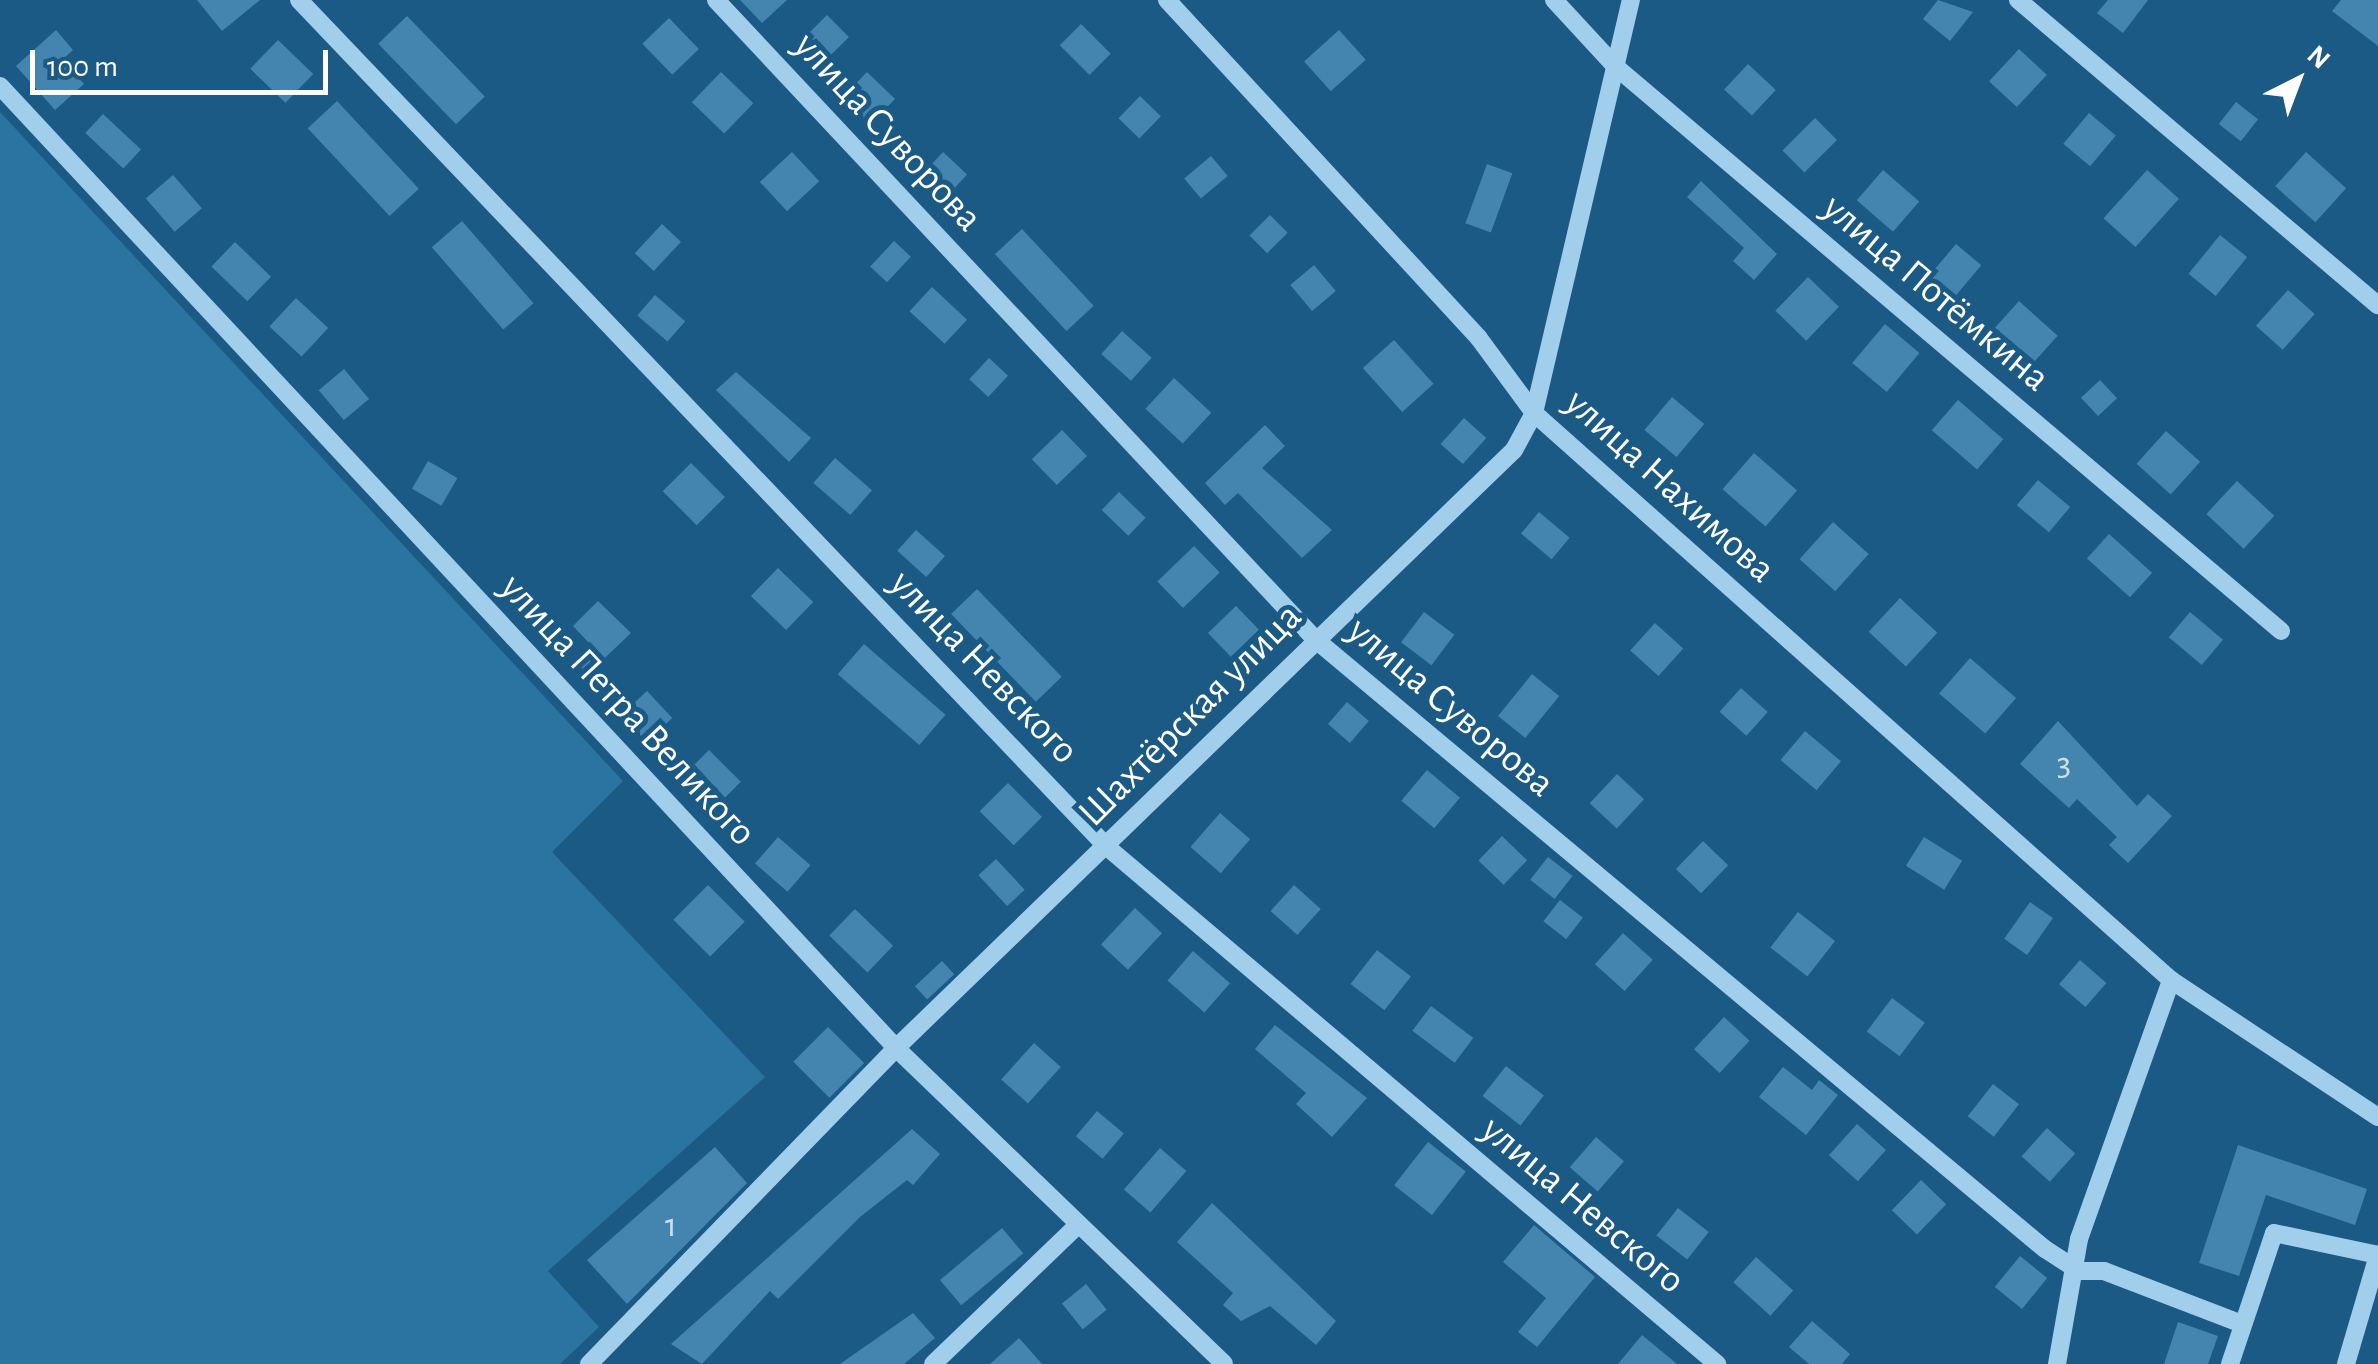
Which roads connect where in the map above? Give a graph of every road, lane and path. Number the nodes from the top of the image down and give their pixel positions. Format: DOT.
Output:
graph roads {
  1 [pos="299,0"];
  2 [pos="716,0"];
  3 [pos="1166,0"];
  4 [pos="1554,0"];
  5 [pos="1631,0"];
  6 [pos="2018,0"];
  7 [pos="1616,67"];
  8 [pos="0,86"];
  9 [pos="2378,305"];
  10 [pos="1534,413"];
  11 [pos="2280,630"];
  12 [pos="1316,640"];
  13 [pos="1107,847"];
  14 [pos="2171,980"];
  15 [pos="896,1048"];
  16 [pos="2378,1117"];
  17 [pos="1074,1229"];
  18 [pos="2079,1271"];
  19 [pos="2237,1322"];
  20 [pos="588,1364"];
  21 [pos="933,1364"];
  22 [pos="1224,1364"];
  23 [pos="1717,1364"];
  24 [pos="2057,1364"];
  25 [pos="2230,1364"];
  26 [pos="2346,1364"];
  1 -- 13 [label="street, улица Невского"];
  2 -- 12 [label="street, улица Суворова"];
  3 -- 10 [label="street, улица Нахимова"];
  4 -- 7 [label="street, улица Потёмкина"];
  5 -- 7 [label="street, Шахтёрская улица"];
  6 -- 9 [label="street"];
  7 -- 10 [label="street, Шахтёрская улица"];
  7 -- 11 [label="street, улица Потёмкина"];
  8 -- 15 [label="street, улица Петра Великого"];
  10 -- 12 [label="street, Шахтёрская улица"];
  10 -- 14 [label="street, улица Нахимова"];
  12 -- 13 [label="street, Шахтёрская улица"];
  12 -- 18 [label="street, улица Суворова"];
  13 -- 15 [label="street, Шахтёрская улица"];
  13 -- 23 [label="street, улица Невского"];
  14 -- 16 [label="street, улица Нахимова"];
  14 -- 18 [label="street"];
  15 -- 17 [label="street, улица Петра Великого"];
  15 -- 20 [label="street, Шахтёрская улица"];
  17 -- 21 [label="street"];
  17 -- 22 [label="street, улица Петра Великого"];
  18 -- 19 [label="street"];
  18 -- 24 [label="street"];
  19 -- 25 [label="street"];
  19 -- 26 [label="street"];
}
